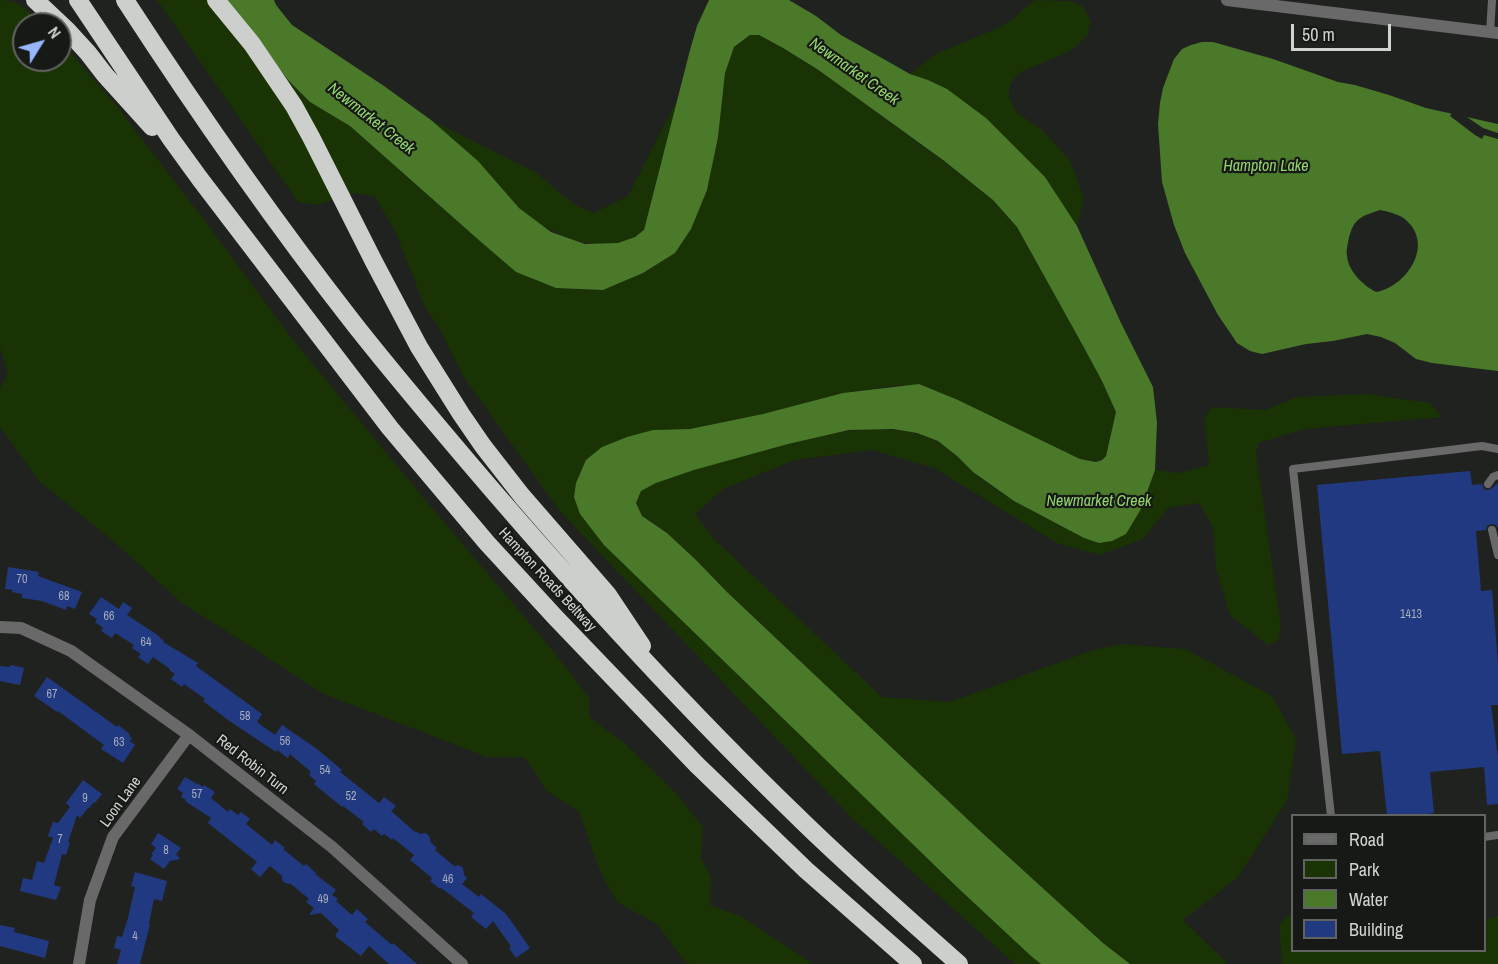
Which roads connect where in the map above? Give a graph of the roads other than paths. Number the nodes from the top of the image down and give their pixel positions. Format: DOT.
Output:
graph roads {
  1 [pos="35,0"];
  2 [pos="78,0"];
  3 [pos="125,0"];
  4 [pos="216,0"];
  5 [pos="1227,0"];
  6 [pos="1492,0"];
  7 [pos="1269,3"];
  8 [pos="1494,33"];
  9 [pos="200,179"];
  10 [pos="1498,449"];
  11 [pos="1498,475"];
  12 [pos="1488,484"];
  13 [pos="1492,530"];
  14 [pos="1498,555"];
  15 [pos="0,627"];
  16 [pos="671,690"];
  17 [pos="189,735"];
  18 [pos="1330,814"];
  19 [pos="846,904"];
  20 [pos="79,964"];
  21 [pos="462,964"];
  22 [pos="900,964"];
  23 [pos="913,964"];
  24 [pos="959,964"];
  1 -- 9 [label="highway"];
  2 -- 9 [label="highway"];
  3 -- 16 [label="highway"];
  4 -- 16 [label="highway"];
  5 -- 7 [label="street"];
  6 -- 8 [label="lane"];
  7 -- 8 [label="street"];
  9 -- 19 [label="highway, Hampton Roads Beltway"];
  10 -- 18 [label="lane"];
  11 -- 12 [label="lane"];
  13 -- 14 [label="lane"];
  15 -- 17 [label="street, Red Robin Turn"];
  16 -- 24 [label="highway"];
  17 -- 20 [label="street, Loon Lane"];
  17 -- 21 [label="street, Red Robin Turn"];
  19 -- 22 [label="highway"];
  19 -- 23 [label="highway, Hampton Roads Beltway"];
}
